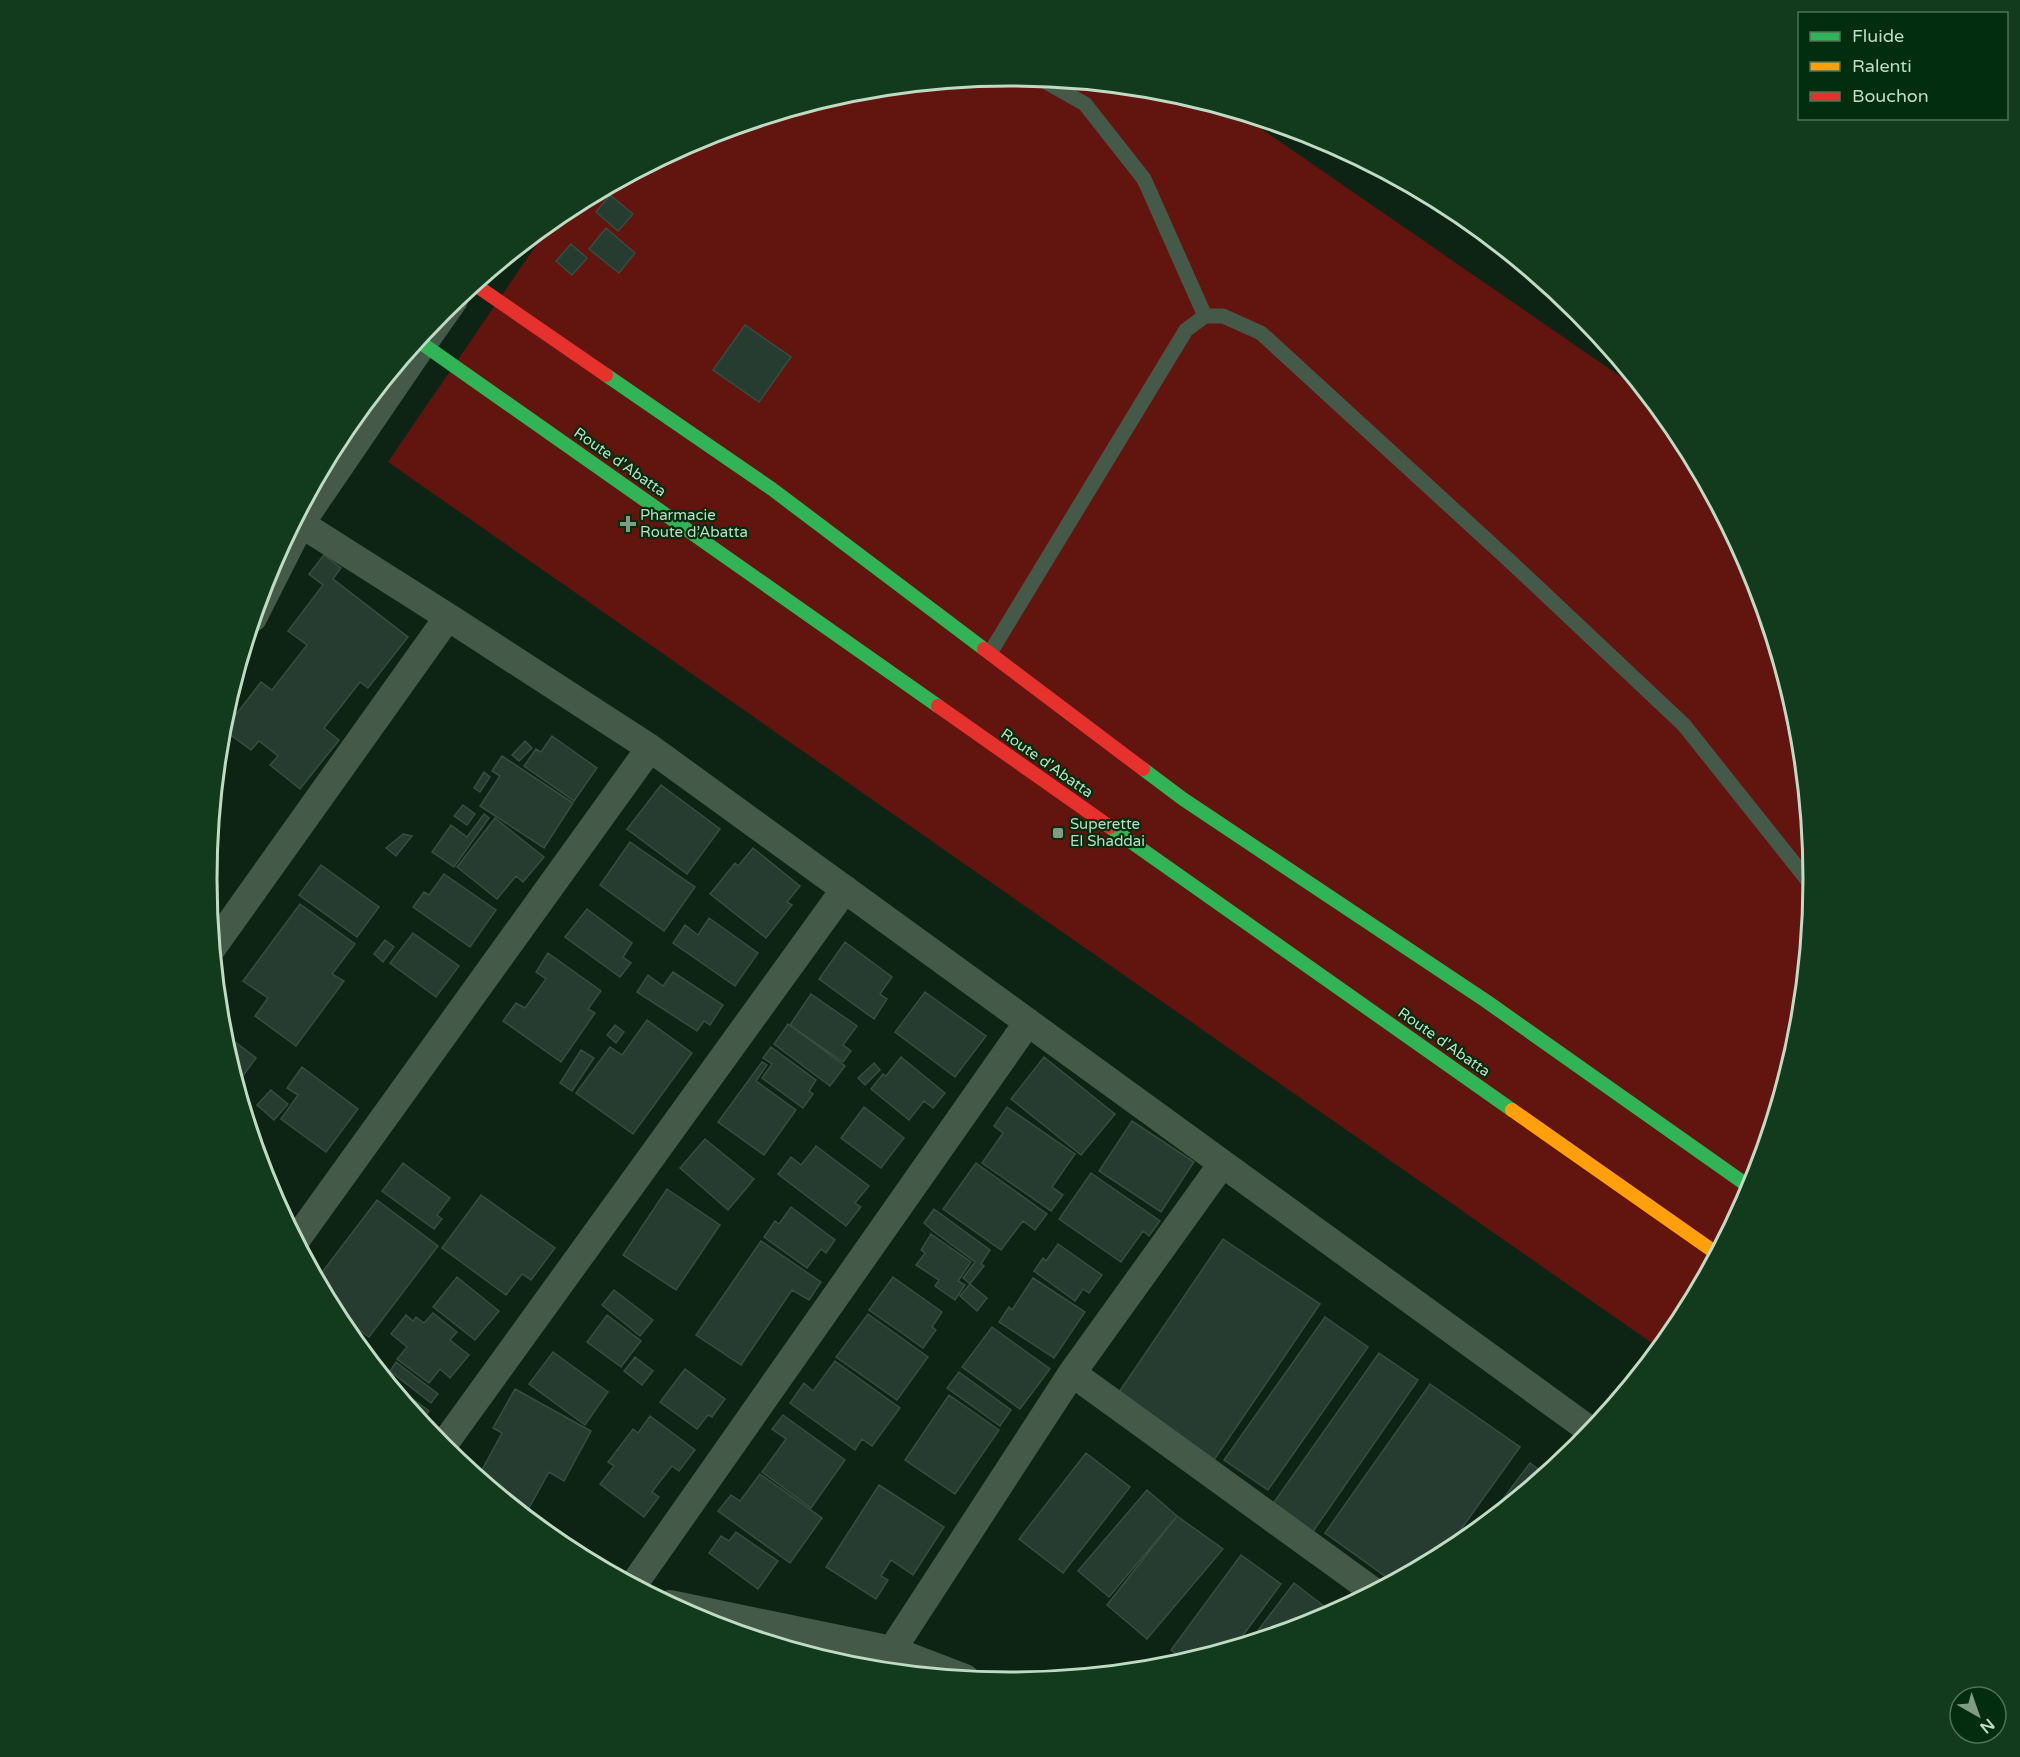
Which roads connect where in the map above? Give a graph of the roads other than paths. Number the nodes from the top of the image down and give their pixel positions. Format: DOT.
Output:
graph roads {
  1 [pos="1055,87"];
  2 [pos="480,288"];
  3 [pos="1205,316"];
  4 [pos="424,345"];
  5 [pos="394,381"];
  6 [pos="318,492"];
  7 [pos="301,523"];
  8 [pos="448,617"];
  9 [pos="990,653"];
  10 [pos="650,748"];
  11 [pos="1803,875"];
  12 [pos="845,889"];
  13 [pos="220,938"];
  14 [pos="1028,1022"];
  15 [pos="1222,1164"];
  16 [pos="1743,1182"];
  17 [pos="301,1233"];
  18 [pos="1710,1249"];
  19 [pos="1072,1373"];
  20 [pos="1583,1426"];
  21 [pos="448,1438"];
  22 [pos="638,1579"];
  23 [pos="1367,1587"];
  24 [pos="711,1612"];
  25 [pos="892,1650"];
  26 [pos="940,1668"];
  1 -- 3 [label="lane"];
  2 -- 9 [label="street"];
  3 -- 9 [label="lane"];
  3 -- 11 [label="lane"];
  4 -- 18 [label="street, Route d'Abatta"];
  5 -- 6 [label="street"];
  7 -- 8 [label="street"];
  8 -- 10 [label="street"];
  8 -- 13 [label="street"];
  9 -- 16 [label="street"];
  10 -- 12 [label="street"];
  10 -- 17 [label="street"];
  12 -- 14 [label="street"];
  12 -- 21 [label="street"];
  14 -- 15 [label="street"];
  14 -- 22 [label="street"];
  15 -- 19 [label="street"];
  15 -- 20 [label="street"];
  19 -- 23 [label="street"];
  19 -- 25 [label="street"];
  24 -- 25 [label="street"];
  25 -- 26 [label="street"];
}
